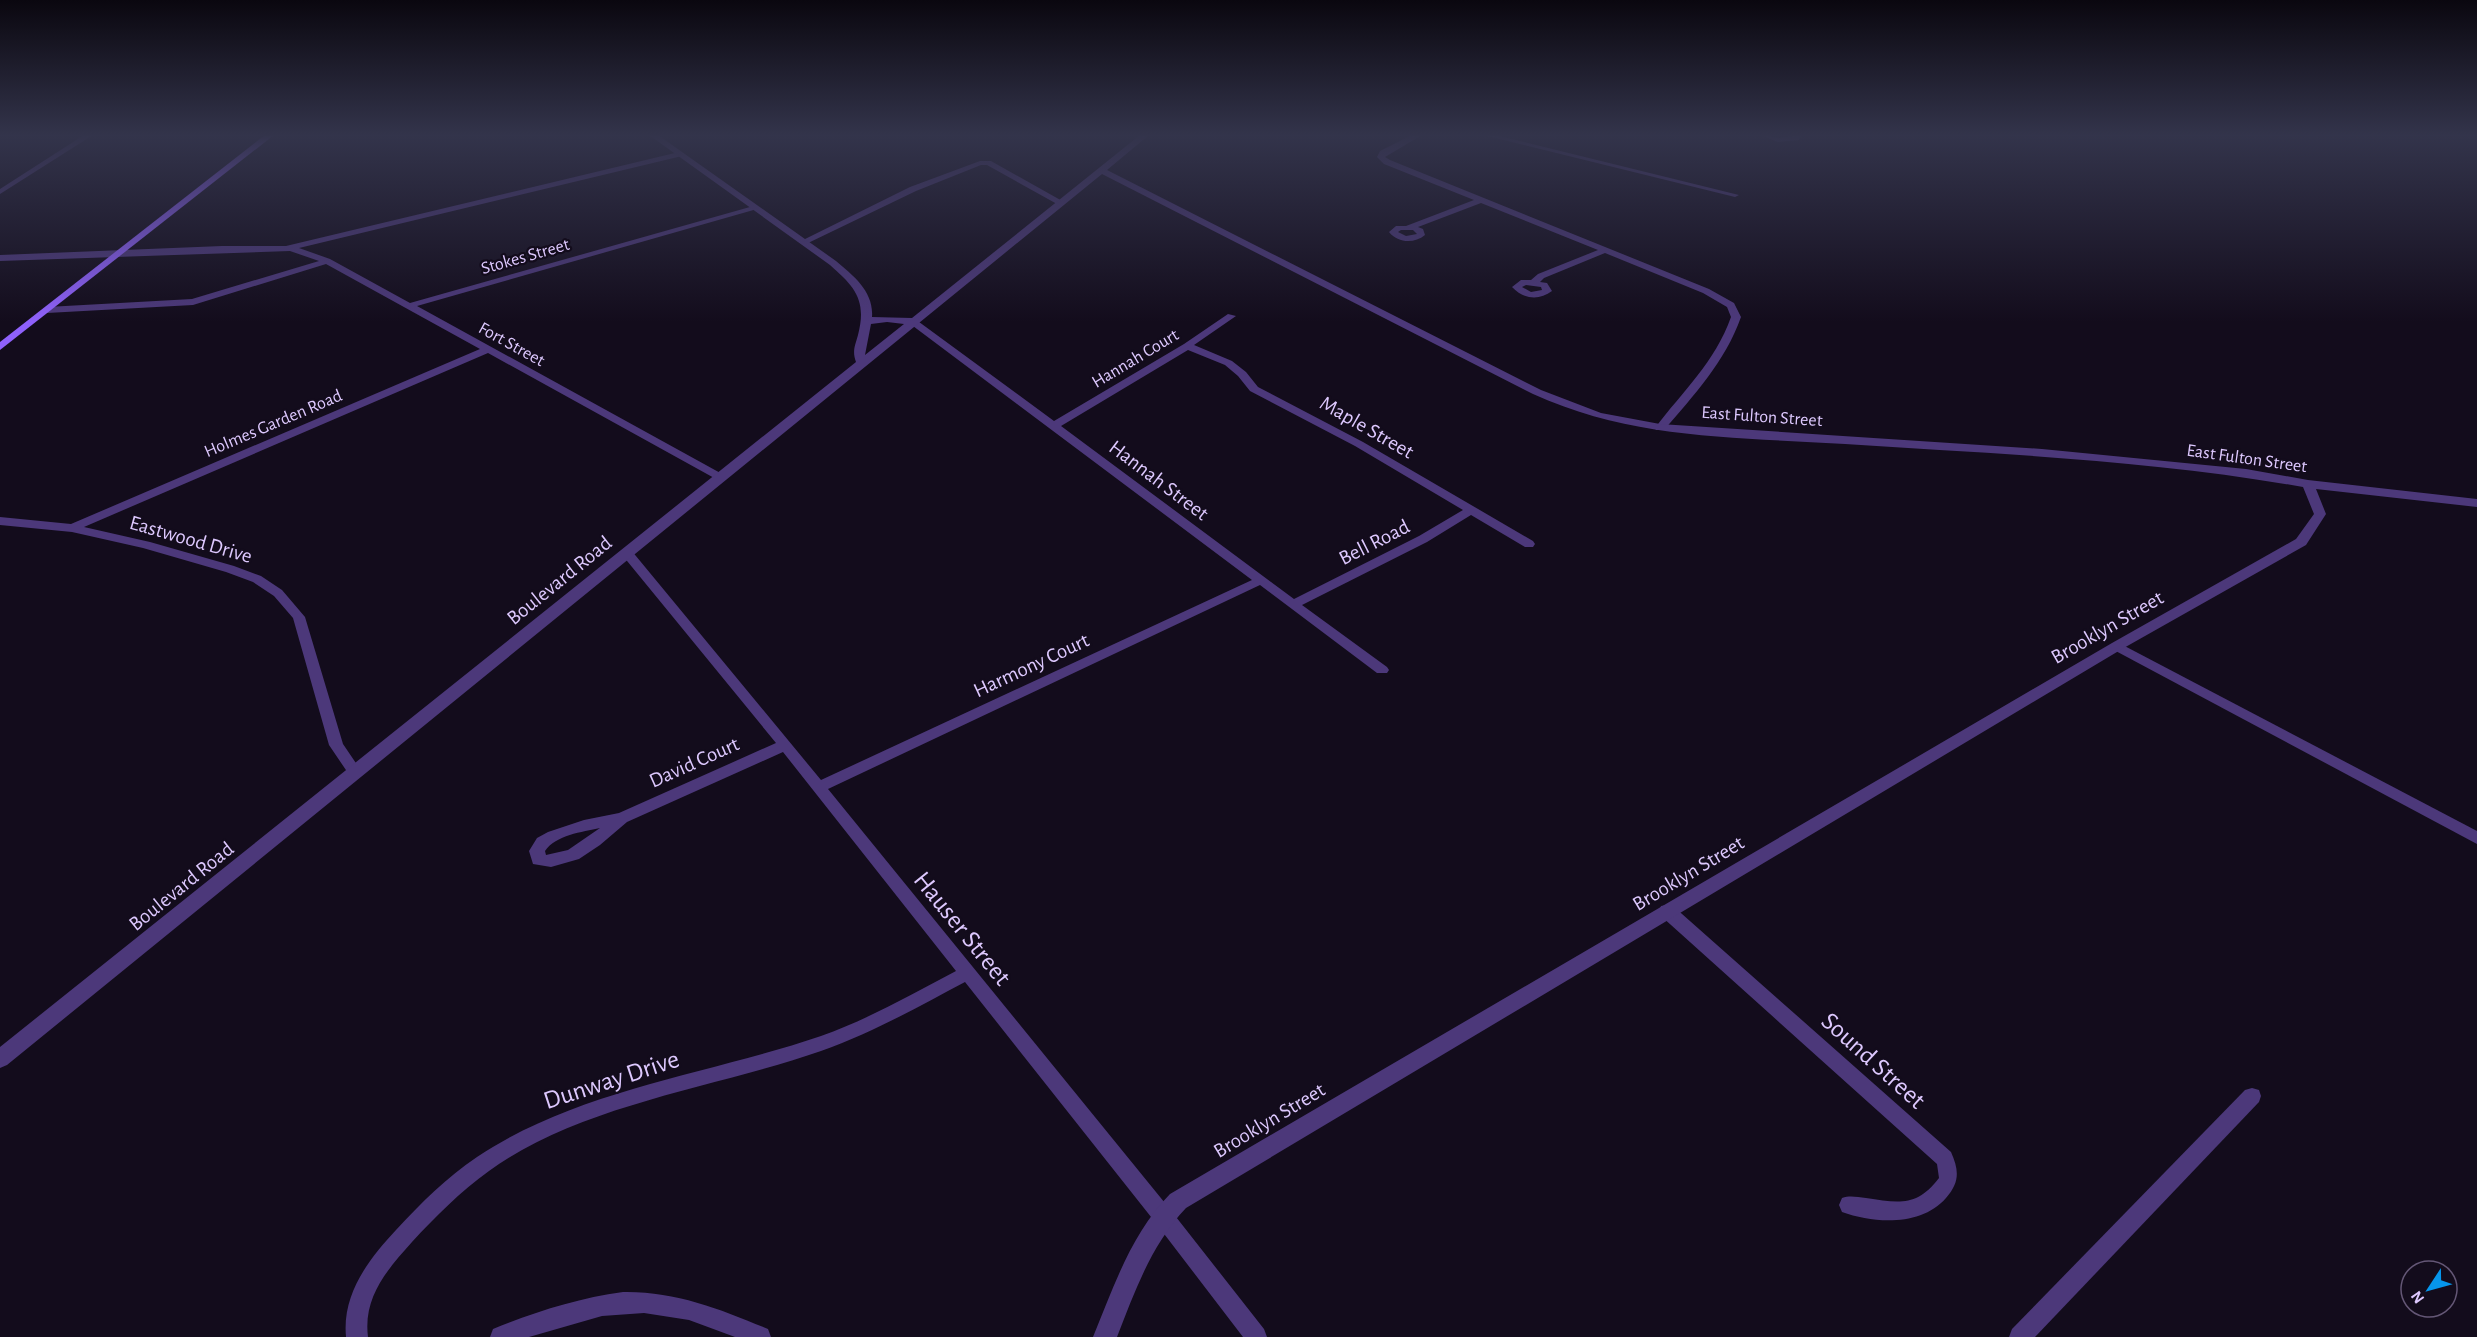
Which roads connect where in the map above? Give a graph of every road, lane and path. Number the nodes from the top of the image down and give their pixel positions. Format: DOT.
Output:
graph roads {
  1 [pos="191,197"];
  2 [pos="500,197"];
  3 [pos="741,197"];
  4 [pos="896,197"];
  5 [pos="1051,197"];
  6 [pos="1066,197"];
  7 [pos="1154,197"];
  8 [pos="1475,197"];
  9 [pos="1481,200"];
  10 [pos="1060,202"];
  11 [pos="754,207"];
  12 [pos="1409,227"];
  13 [pos="803,242"];
  14 [pos="286,249"];
  15 [pos="1606,250"];
  16 [pos="119,254"];
  17 [pos="0,258"];
  18 [pos="327,261"];
  19 [pos="1534,282"];
  20 [pos="408,306"];
  21 [pos="47,310"];
  22 [pos="1231,316"];
  23 [pos="867,321"];
  24 [pos="912,321"];
  25 [pos="1187,346"];
  26 [pos="0,347"];
  27 [pos="488,350"];
  28 [pos="862,362"];
  29 [pos="1054,426"];
  30 [pos="1660,428"];
  31 [pos="720,477"];
  32 [pos="2308,484"];
  33 [pos="2477,503"];
  34 [pos="1471,510"];
  35 [pos="0,521"];
  36 [pos="72,528"];
  37 [pos="1529,544"];
  38 [pos="627,553"];
  39 [pos="1261,580"];
  40 [pos="1293,604"];
  41 [pos="2117,646"];
  42 [pos="1382,670"];
  43 [pos="785,745"];
  44 [pos="355,772"];
  45 [pos="819,787"];
  46 [pos="622,818"];
  47 [pos="2477,838"];
  48 [pos="1667,911"];
  49 [pos="967,974"];
  50 [pos="0,1059"];
  51 [pos="2252,1096"];
  52 [pos="1849,1205"];
  53 [pos="1162,1215"];
  54 [pos="357,1337"];
  55 [pos="501,1337"];
  56 [pos="760,1337"];
  57 [pos="1105,1337"];
  58 [pos="1256,1337"];
  59 [pos="2020,1337"];
  1 -- 16 [label="main road"];
  2 -- 14 [label="street, Fort Street"];
  3 -- 11 [label="street"];
  4 -- 13 [label="street"];
  5 -- 10 [label="street"];
  6 -- 10 [label="street, Boulevard Road"];
  7 -- 30 [label="street, East Fulton Street"];
  8 -- 9 [label="street"];
  9 -- 12 [label="street"];
  9 -- 15 [label="street"];
  10 -- 24 [label="street, Boulevard Road"];
  11 -- 13 [label="street"];
  11 -- 20 [label="street, Stokes Street"];
  13 -- 23 [label="street"];
  14 -- 16 [label="street, Fort Street"];
  14 -- 18 [label="street, Fort Street"];
  15 -- 19 [label="street"];
  15 -- 30 [label="street"];
  16 -- 17 [label="street, Fort Street"];
  16 -- 21 [label="main road"];
  18 -- 20 [label="street, Fort Street"];
  18 -- 21 [label="street"];
  20 -- 27 [label="street, Fort Street"];
  21 -- 26 [label="main road"];
  22 -- 25 [label="street, Hannah Court"];
  23 -- 24 [label="street"];
  23 -- 28 [label="street"];
  24 -- 28 [label="street, Boulevard Road"];
  24 -- 29 [label="street, Hannah Street"];
  25 -- 29 [label="street, Hannah Court"];
  25 -- 34 [label="street, Maple Street"];
  27 -- 31 [label="street, Fort Street"];
  27 -- 36 [label="street, Holmes Garden Road"];
  28 -- 31 [label="street, Boulevard Road"];
  29 -- 39 [label="street, Hannah Street"];
  30 -- 32 [label="street, East Fulton Street"];
  31 -- 38 [label="street, Boulevard Road"];
  32 -- 33 [label="street, East Fulton Street"];
  32 -- 41 [label="street, Brooklyn Street"];
  34 -- 37 [label="street, Maple Street"];
  34 -- 40 [label="street, Bell Road"];
  35 -- 36 [label="street, Eastwood Drive"];
  36 -- 44 [label="street, Eastwood Drive"];
  38 -- 43 [label="street, Hauser Street"];
  38 -- 44 [label="street, Boulevard Road"];
  39 -- 40 [label="street, Hannah Street"];
  39 -- 45 [label="street, Harmony Court"];
  40 -- 42 [label="street, Hannah Street"];
  41 -- 47 [label="street"];
  41 -- 48 [label="street, Brooklyn Street"];
  43 -- 45 [label="street, Hauser Street"];
  43 -- 46 [label="street, David Court"];
  44 -- 50 [label="street, Boulevard Road"];
  45 -- 49 [label="street, Hauser Street"];
  46 -- 46 [label="street, David Court"];
  48 -- 52 [label="street, Sound Street"];
  48 -- 53 [label="street, Brooklyn Street"];
  49 -- 53 [label="street, Hauser Street"];
  49 -- 54 [label="street, Dunway Drive"];
  51 -- 59 [label="street"];
  53 -- 57 [label="street, Brooklyn Street"];
  53 -- 58 [label="street, Hauser Street"];
  55 -- 56 [label="street"];
}
